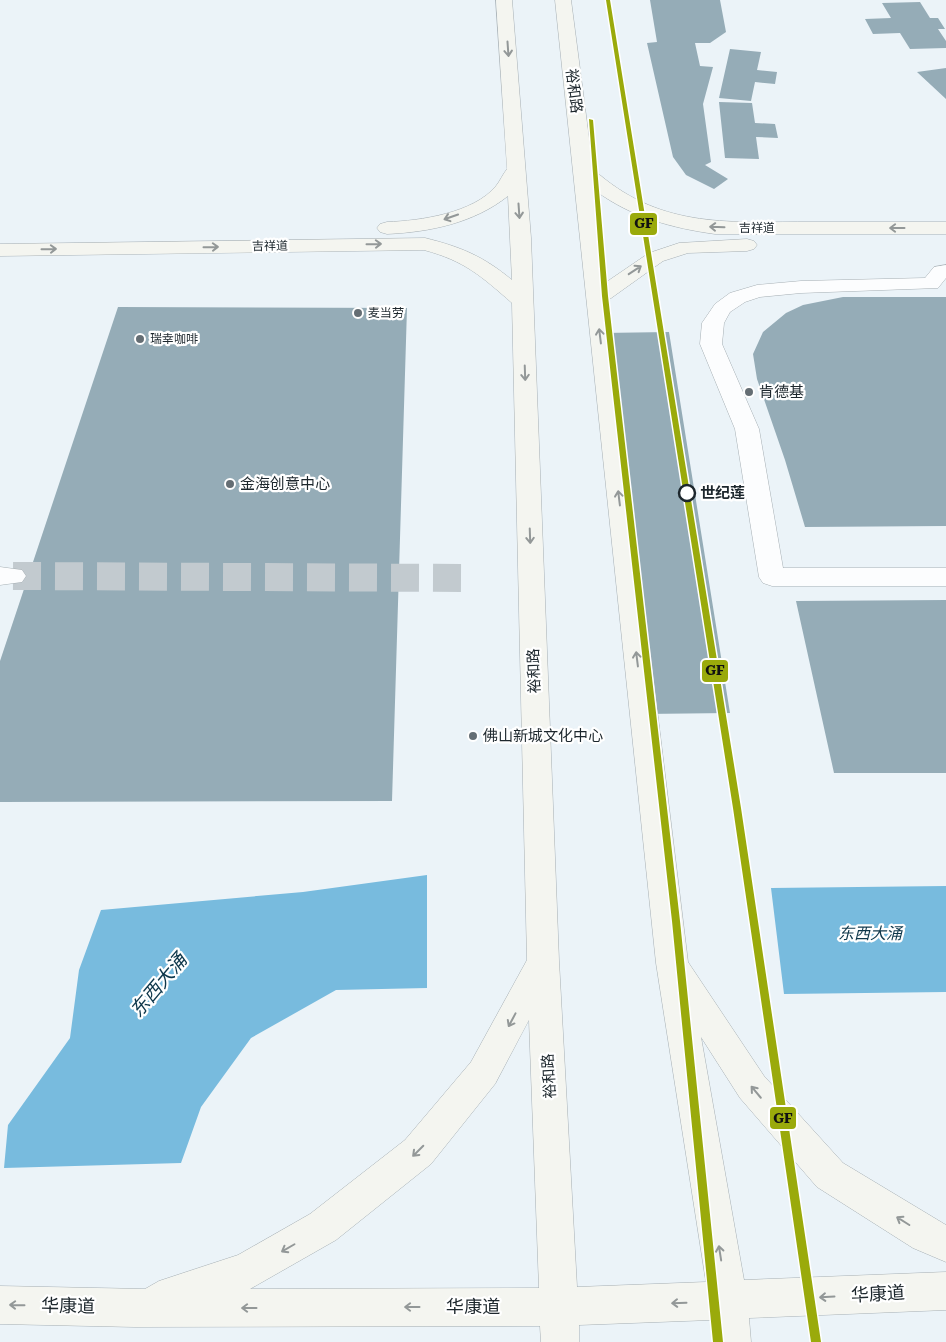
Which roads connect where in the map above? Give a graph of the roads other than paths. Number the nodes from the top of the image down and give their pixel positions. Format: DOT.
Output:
graph roads {
  1 [pos="504,0"];
  2 [pos="562,0"];
  3 [pos="516,169"];
  4 [pos="584,171"];
  5 [pos="946,228"];
  6 [pos="0,234"];
  7 [pos="946,245"];
  8 [pos="0,250"];
  9 [pos="946,271"];
  10 [pos="596,299"];
  11 [pos="523,301"];
  12 [pos="946,578"];
  13 [pos="543,961"];
  14 [pos="672,963"];
  15 [pos="946,1244"];
  16 [pos="946,1291"];
  17 [pos="728,1301"];
  18 [pos="0,1305"];
  19 [pos="135,1308"];
  20 [pos="559,1324"];
  21 [pos="732,1342"];
  1 -- 3 [label="main road, 裕和路, one-way"];
  2 -- 4 [label="main road, 裕和路"];
  3 -- 6 [label="main road, 吉祥道, one-way"];
  3 -- 11 [label="main road, 裕和路, one-way"];
  5 -- 4 [label="main road, 吉祥道, one-way"];
  4 -- 10 [label="main road, 裕和路"];
  10 -- 7 [label="main road, 吉祥道, one-way"];
  8 -- 11 [label="main road, 吉祥道, one-way"];
  9 -- 12 [label="street"];
  14 -- 10 [label="main road, 裕和路, one-way"];
  11 -- 13 [label="main road, 裕和路, one-way"];
  13 -- 19 [label="main road, one-way"];
  13 -- 20 [label="main road, 裕和路"];
  15 -- 14 [label="main road, one-way"];
  17 -- 14 [label="main road, 裕和路, one-way"];
  16 -- 17 [label="main road, 华康道, one-way"];
  17 -- 20 [label="main road, 华康道, one-way"];
  17 -- 21 [label="main road, 裕和路"];
  19 -- 18 [label="main road, 华康道, one-way"];
  20 -- 19 [label="main road, 华康道, one-way"];
}
